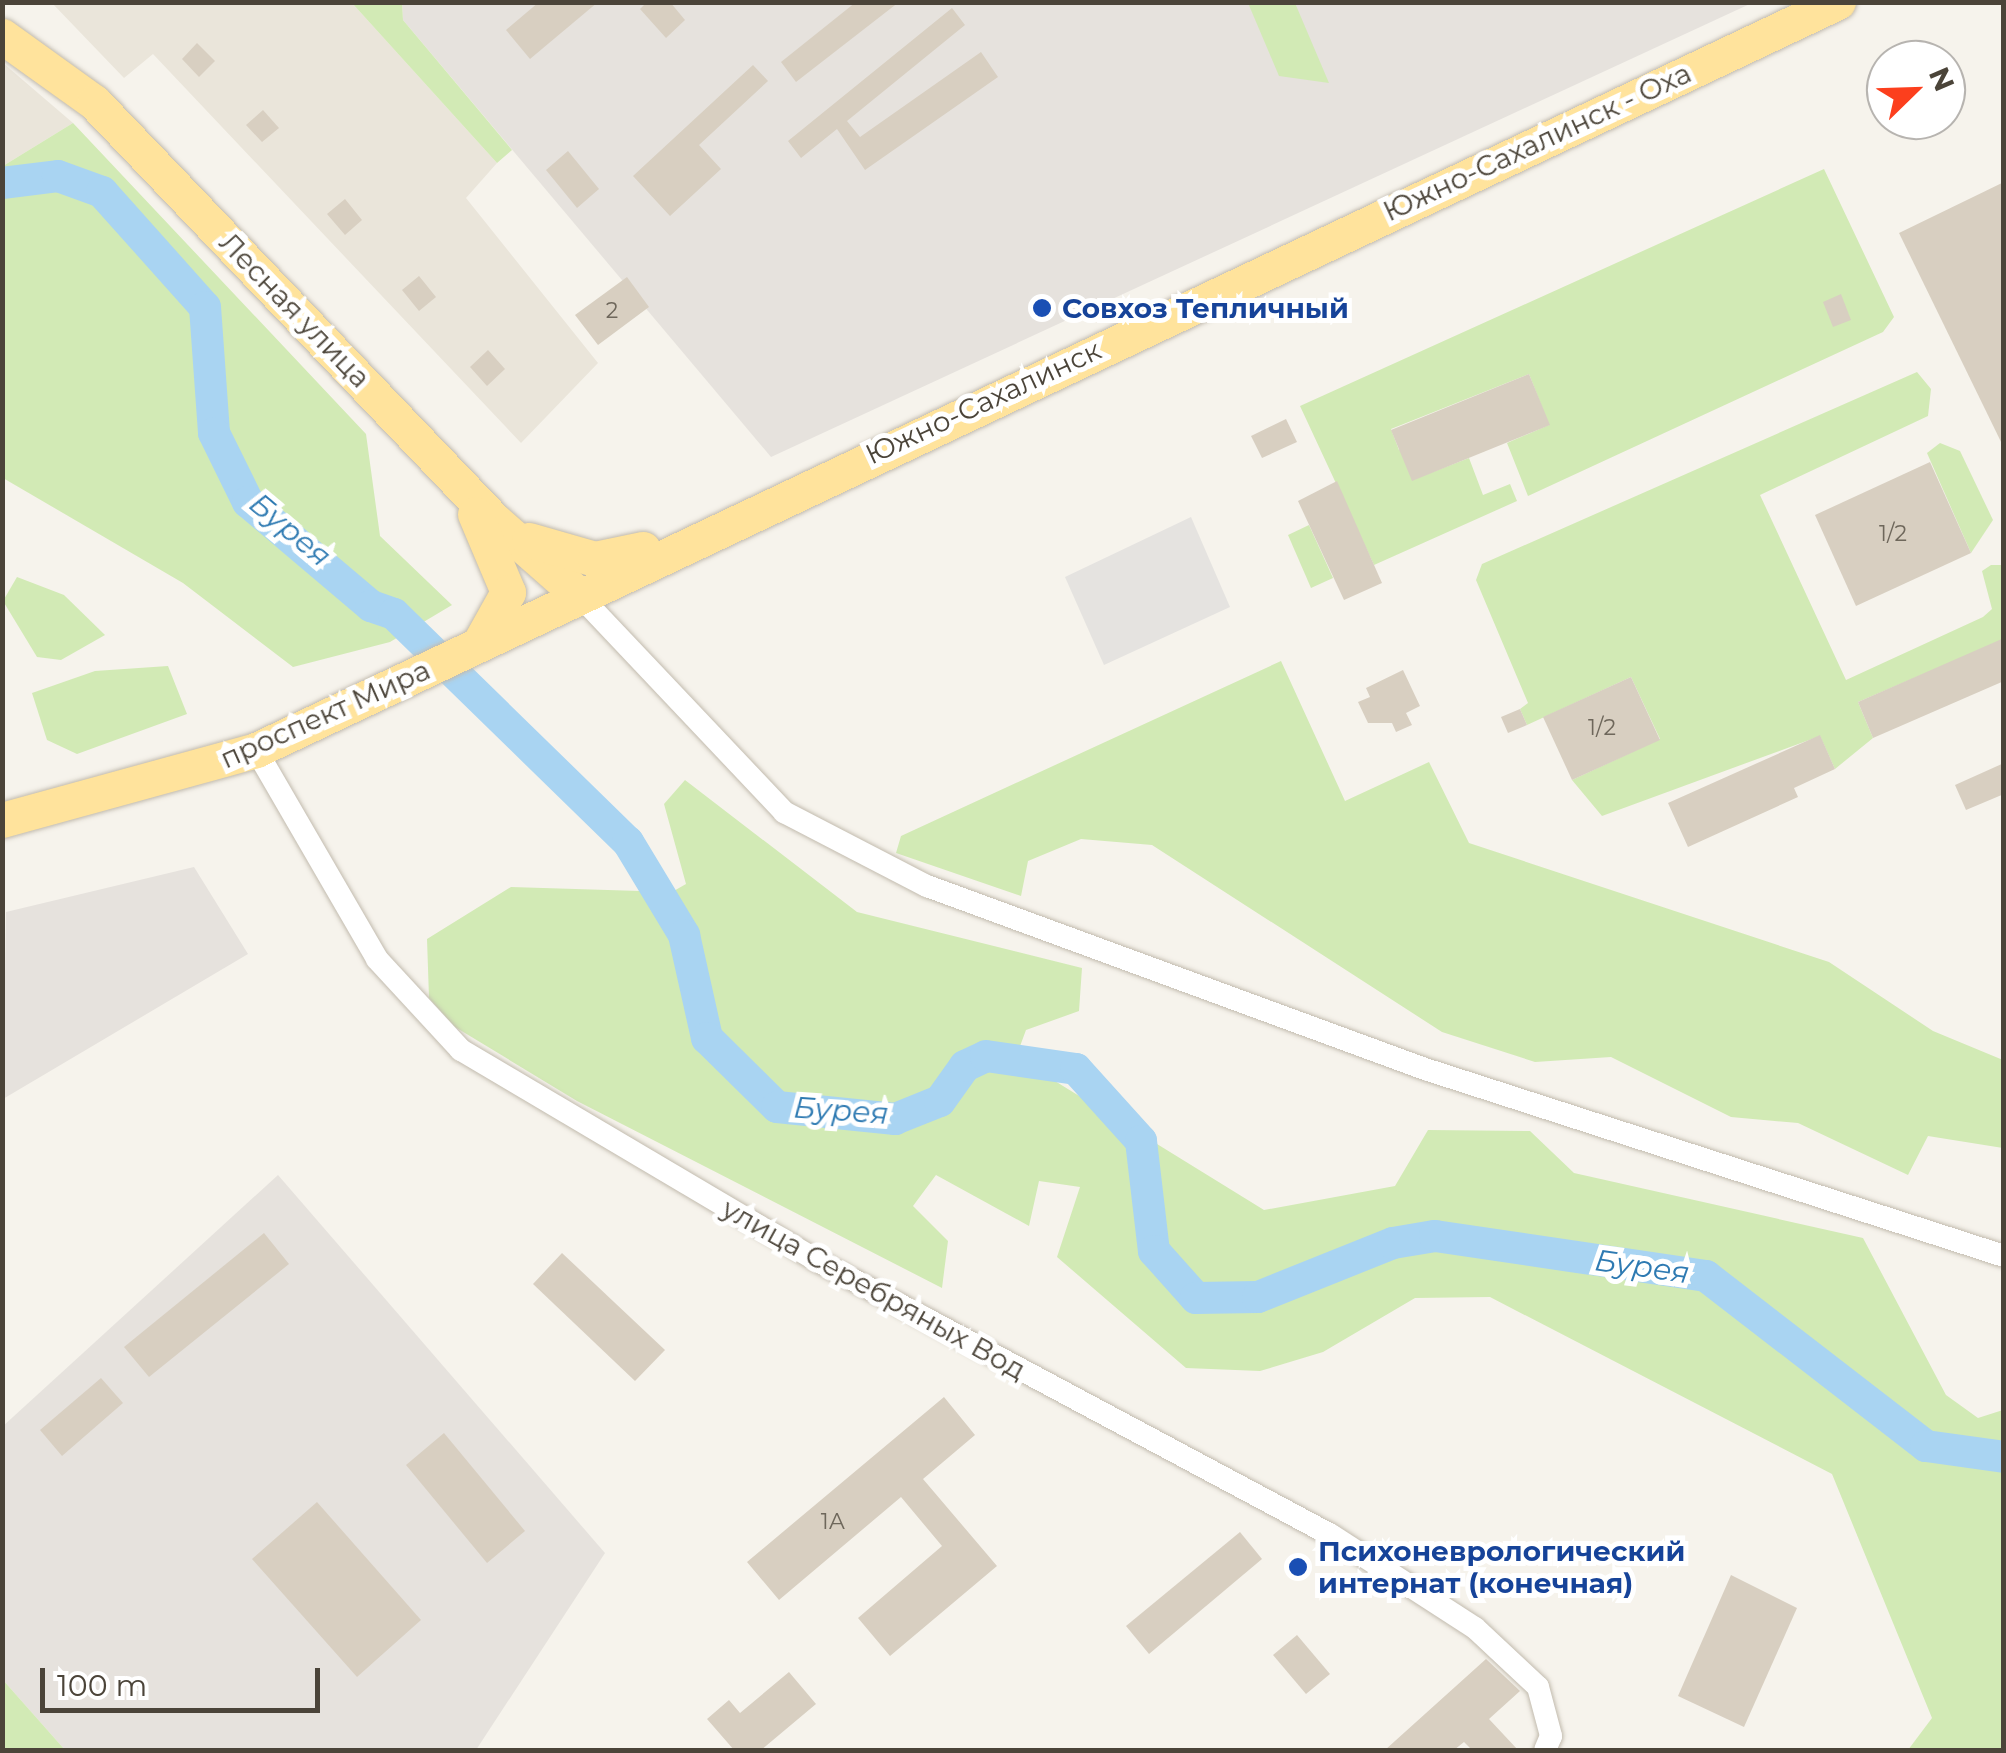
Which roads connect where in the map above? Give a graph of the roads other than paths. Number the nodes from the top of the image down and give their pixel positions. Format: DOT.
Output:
graph roads {
  1 [pos="1838,2"];
  2 [pos="2,36"];
  3 [pos="1236,283"];
  4 [pos="458,482"];
  5 [pos="734,520"];
  6 [pos="503,528"];
  7 [pos="579,595"];
  8 [pos="471,649"];
  9 [pos="256,750"];
  10 [pos="2,820"];
  11 [pos="2004,1256"];
  12 [pos="1545,1750"];
  1 -- 3 [label="main road, Южно-Сахалинск - Оха"];
  2 -- 4 [label="main road, Лесная улица"];
  3 -- 5 [label="main road, Южно-Сахалинск"];
  4 -- 6 [label="main road, Лесная улица"];
  4 -- 8 [label="main road"];
  5 -- 6 [label="main road"];
  5 -- 7 [label="main road"];
  6 -- 7 [label="main road, Лесная улица"];
  7 -- 8 [label="main road, проспект Мира"];
  7 -- 11 [label="street"];
  8 -- 9 [label="main road, проспект Мира"];
  9 -- 10 [label="main road, проспект Мира"];
  9 -- 12 [label="street, улица Серебряных Вод"];
}
